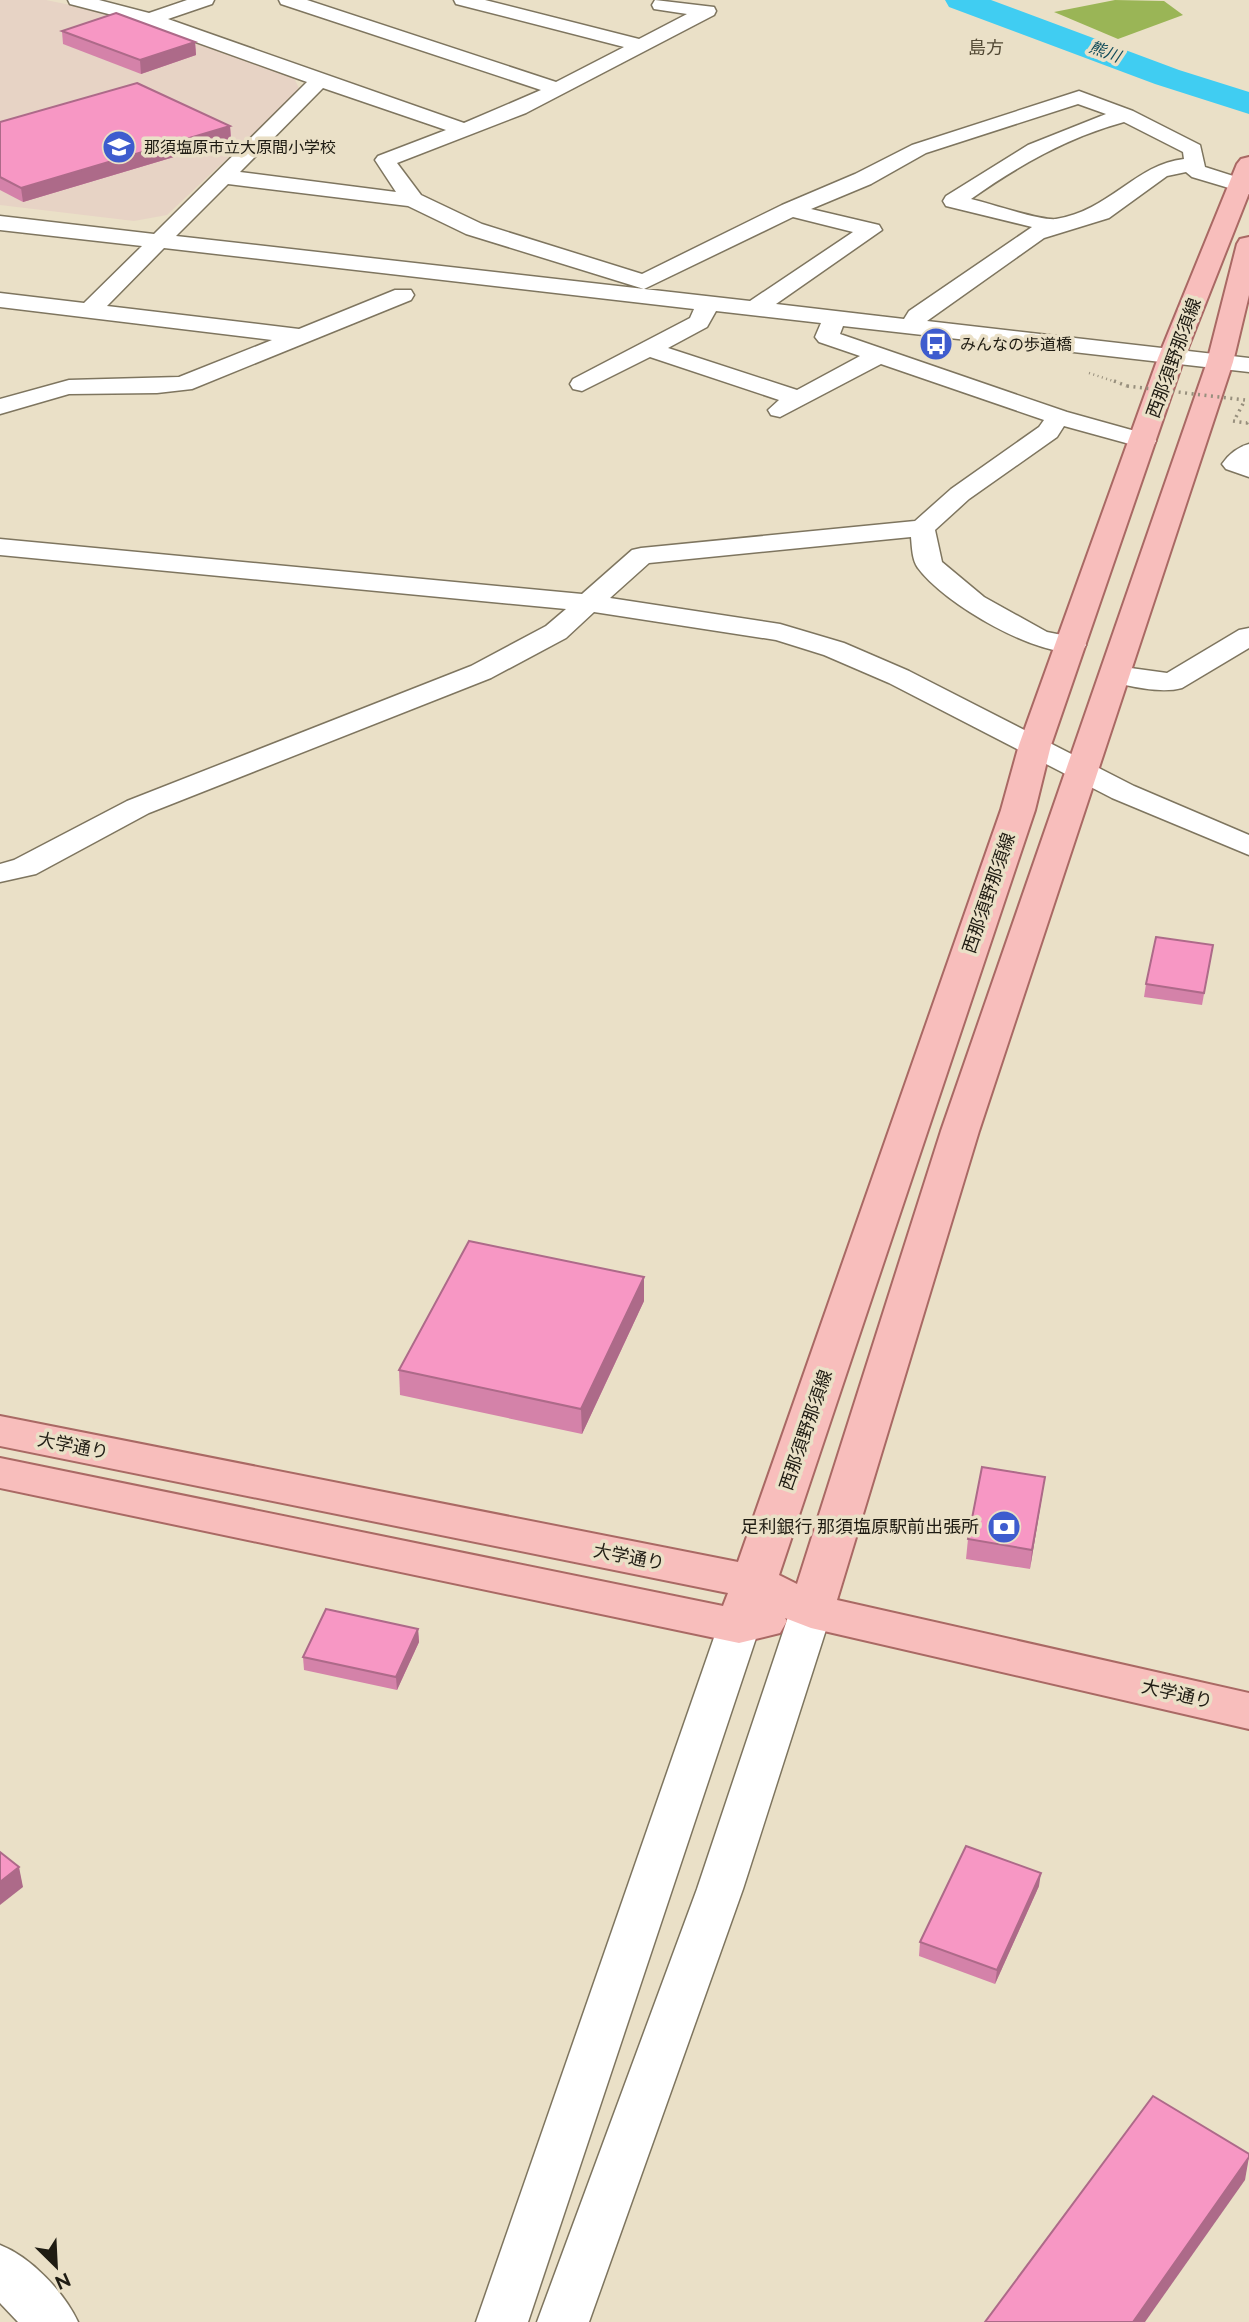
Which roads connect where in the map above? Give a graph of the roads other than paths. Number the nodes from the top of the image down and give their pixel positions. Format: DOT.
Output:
graph roads {
  1 [pos="77,0"];
  2 [pos="205,0"];
  3 [pos="288,0"];
  4 [pos="463,0"];
  5 [pos="666,0"];
  6 [pos="511,5"];
  7 [pos="150,19"];
  8 [pos="482,23"];
  9 [pos="460,35"];
  10 [pos="640,45"];
  11 [pos="437,48"];
  12 [pos="320,80"];
  13 [pos="559,89"];
  14 [pos="1126,116"];
  15 [pos="463,129"];
  16 [pos="1195,165"];
  17 [pos="225,177"];
  18 [pos="1246,179"];
  19 [pos="413,200"];
  20 [pos="790,209"];
  21 [pos="0,223"];
  22 [pos="1054,226"];
  23 [pos="161,240"];
  24 [pos="1249,244"];
  25 [pos="403,295"];
  26 [pos="0,300"];
  27 [pos="708,305"];
  28 [pos="90,310"];
  29 [pos="752,310"];
  30 [pos="835,319"];
  31 [pos="913,328"];
  32 [pos="303,336"];
  33 [pos="648,349"];
  34 [pos="881,354"];
  35 [pos="1171,358"];
  36 [pos="1234,364"];
  37 [pos="582,384"];
  38 [pos="0,386"];
  39 [pos="43,392"];
  40 [pos="799,399"];
  41 [pos="0,407"];
  42 [pos="777,412"];
  43 [pos="1058,417"];
  44 [pos="1144,441"];
  45 [pos="1249,452"];
  46 [pos="1249,469"];
  47 [pos="922,528"];
  48 [pos="0,547"];
  49 [pos="588,603"];
  50 [pos="1249,636"];
  51 [pos="1072,645"];
  52 [pos="1116,674"];
  53 [pos="1035,745"];
  54 [pos="1083,768"];
  55 [pos="1249,846"];
  56 [pos="0,873"];
  57 [pos="0,1431"];
  58 [pos="0,1473"];
  59 [pos="754,1582"];
  60 [pos="811,1611"];
  61 [pos="739,1626"];
  62 [pos="1249,1711"];
  63 [pos="0,2267"];
  64 [pos="52,2322"];
  65 [pos="502,2322"];
  66 [pos="563,2322"];
  1 -- 7 [label="street"];
  2 -- 7 [label="street"];
  3 -- 11 [label="street"];
  4 -- 6 [label="street"];
  5 -- 10 [label="street"];
  6 -- 8 [label="street"];
  6 -- 10 [label="street"];
  7 -- 12 [label="street"];
  9 -- 11 [label="street"];
  10 -- 13 [label="street"];
  11 -- 13 [label="street"];
  12 -- 15 [label="street"];
  12 -- 17 [label="street"];
  13 -- 15 [label="street"];
  14 -- 16 [label="street"];
  14 -- 20 [label="street"];
  14 -- 22 [label="street"];
  15 -- 19 [label="street"];
  16 -- 18 [label="street"];
  16 -- 22 [label="street"];
  17 -- 19 [label="street"];
  17 -- 23 [label="street"];
  18 -- 35 [label="main road, 西那須野那須線"];
  19 -- 20 [label="street"];
  20 -- 29 [label="street"];
  21 -- 23 [label="street"];
  22 -- 31 [label="street"];
  23 -- 27 [label="street"];
  23 -- 28 [label="street"];
  24 -- 36 [label="main road"];
  25 -- 32 [label="street"];
  26 -- 28 [label="street"];
  27 -- 29 [label="street"];
  27 -- 33 [label="street"];
  28 -- 32 [label="street"];
  29 -- 30 [label="street"];
  30 -- 31 [label="street"];
  30 -- 34 [label="street"];
  31 -- 35 [label="street"];
  32 -- 39 [label="street"];
  33 -- 37 [label="street"];
  33 -- 40 [label="street"];
  34 -- 40 [label="street"];
  34 -- 43 [label="street"];
  35 -- 36 [label="street"];
  35 -- 44 [label="main road, 西那須野那須線"];
  36 -- 52 [label="main road"];
  38 -- 39 [label="street"];
  39 -- 41 [label="street"];
  40 -- 42 [label="street"];
  43 -- 44 [label="street"];
  43 -- 47 [label="street"];
  44 -- 51 [label="main road, 西那須野那須線"];
  45 -- 46 [label="street"];
  47 -- 49 [label="street"];
  47 -- 51 [label="street"];
  48 -- 49 [label="street"];
  49 -- 53 [label="street"];
  49 -- 56 [label="street"];
  50 -- 52 [label="street"];
  51 -- 53 [label="main road, 西那須野那須線"];
  52 -- 54 [label="main road"];
  53 -- 54 [label="street"];
  53 -- 59 [label="main road, 西那須野那須線"];
  54 -- 55 [label="street"];
  54 -- 60 [label="main road"];
  57 -- 59 [label="main road, 大学通り"];
  58 -- 61 [label="main road"];
  59 -- 60 [label="main road, 大学通り"];
  59 -- 61 [label="main road, 西那須野那須線"];
  60 -- 61 [label="main road"];
  60 -- 62 [label="main road, 大学通り"];
  60 -- 66 [label="street"];
  61 -- 65 [label="street"];
  63 -- 64 [label="street"];
}
